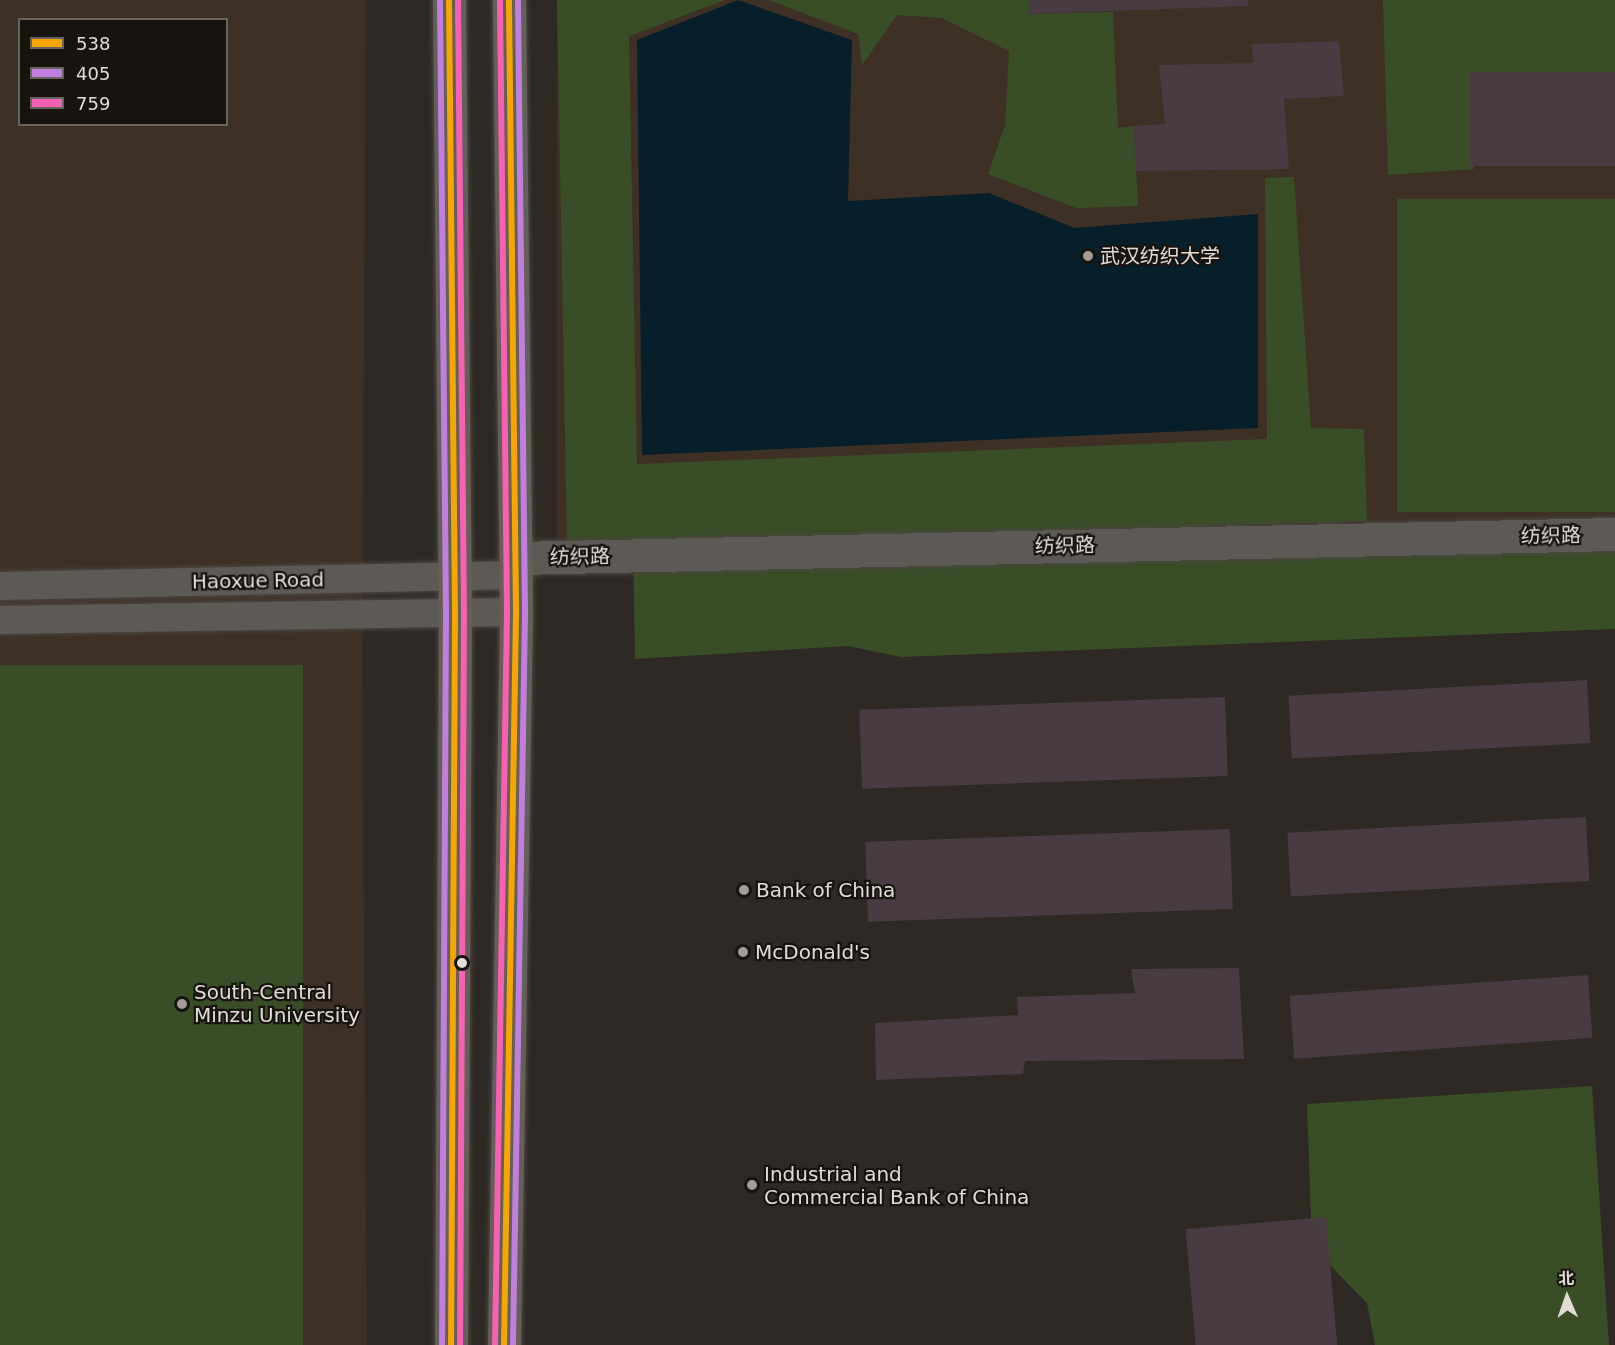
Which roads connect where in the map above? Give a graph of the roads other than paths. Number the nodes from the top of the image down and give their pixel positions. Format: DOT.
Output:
graph roads {
  1 [pos="449,0"];
  2 [pos="509,0"];
  3 [pos="1615,534"];
  4 [pos="516,567"];
  5 [pos="454,577"];
  6 [pos="0,586"];
  7 [pos="516,612"];
  8 [pos="455,614"];
  9 [pos="0,620"];
  10 [pos="451,1345"];
  11 [pos="504,1345"];
  1 -- 5 [label="main road"];
  2 -- 4 [label="main road"];
  3 -- 4 [label="main road, 纺织路"];
  4 -- 5 [label="street, Haoxue Road"];
  4 -- 7 [label="main road"];
  5 -- 6 [label="street, Haoxue Road"];
  5 -- 8 [label="main road"];
  7 -- 8 [label="street, Haoxue Road"];
  7 -- 11 [label="main road"];
  8 -- 9 [label="street, Haoxue Road"];
  8 -- 10 [label="main road"];
}
